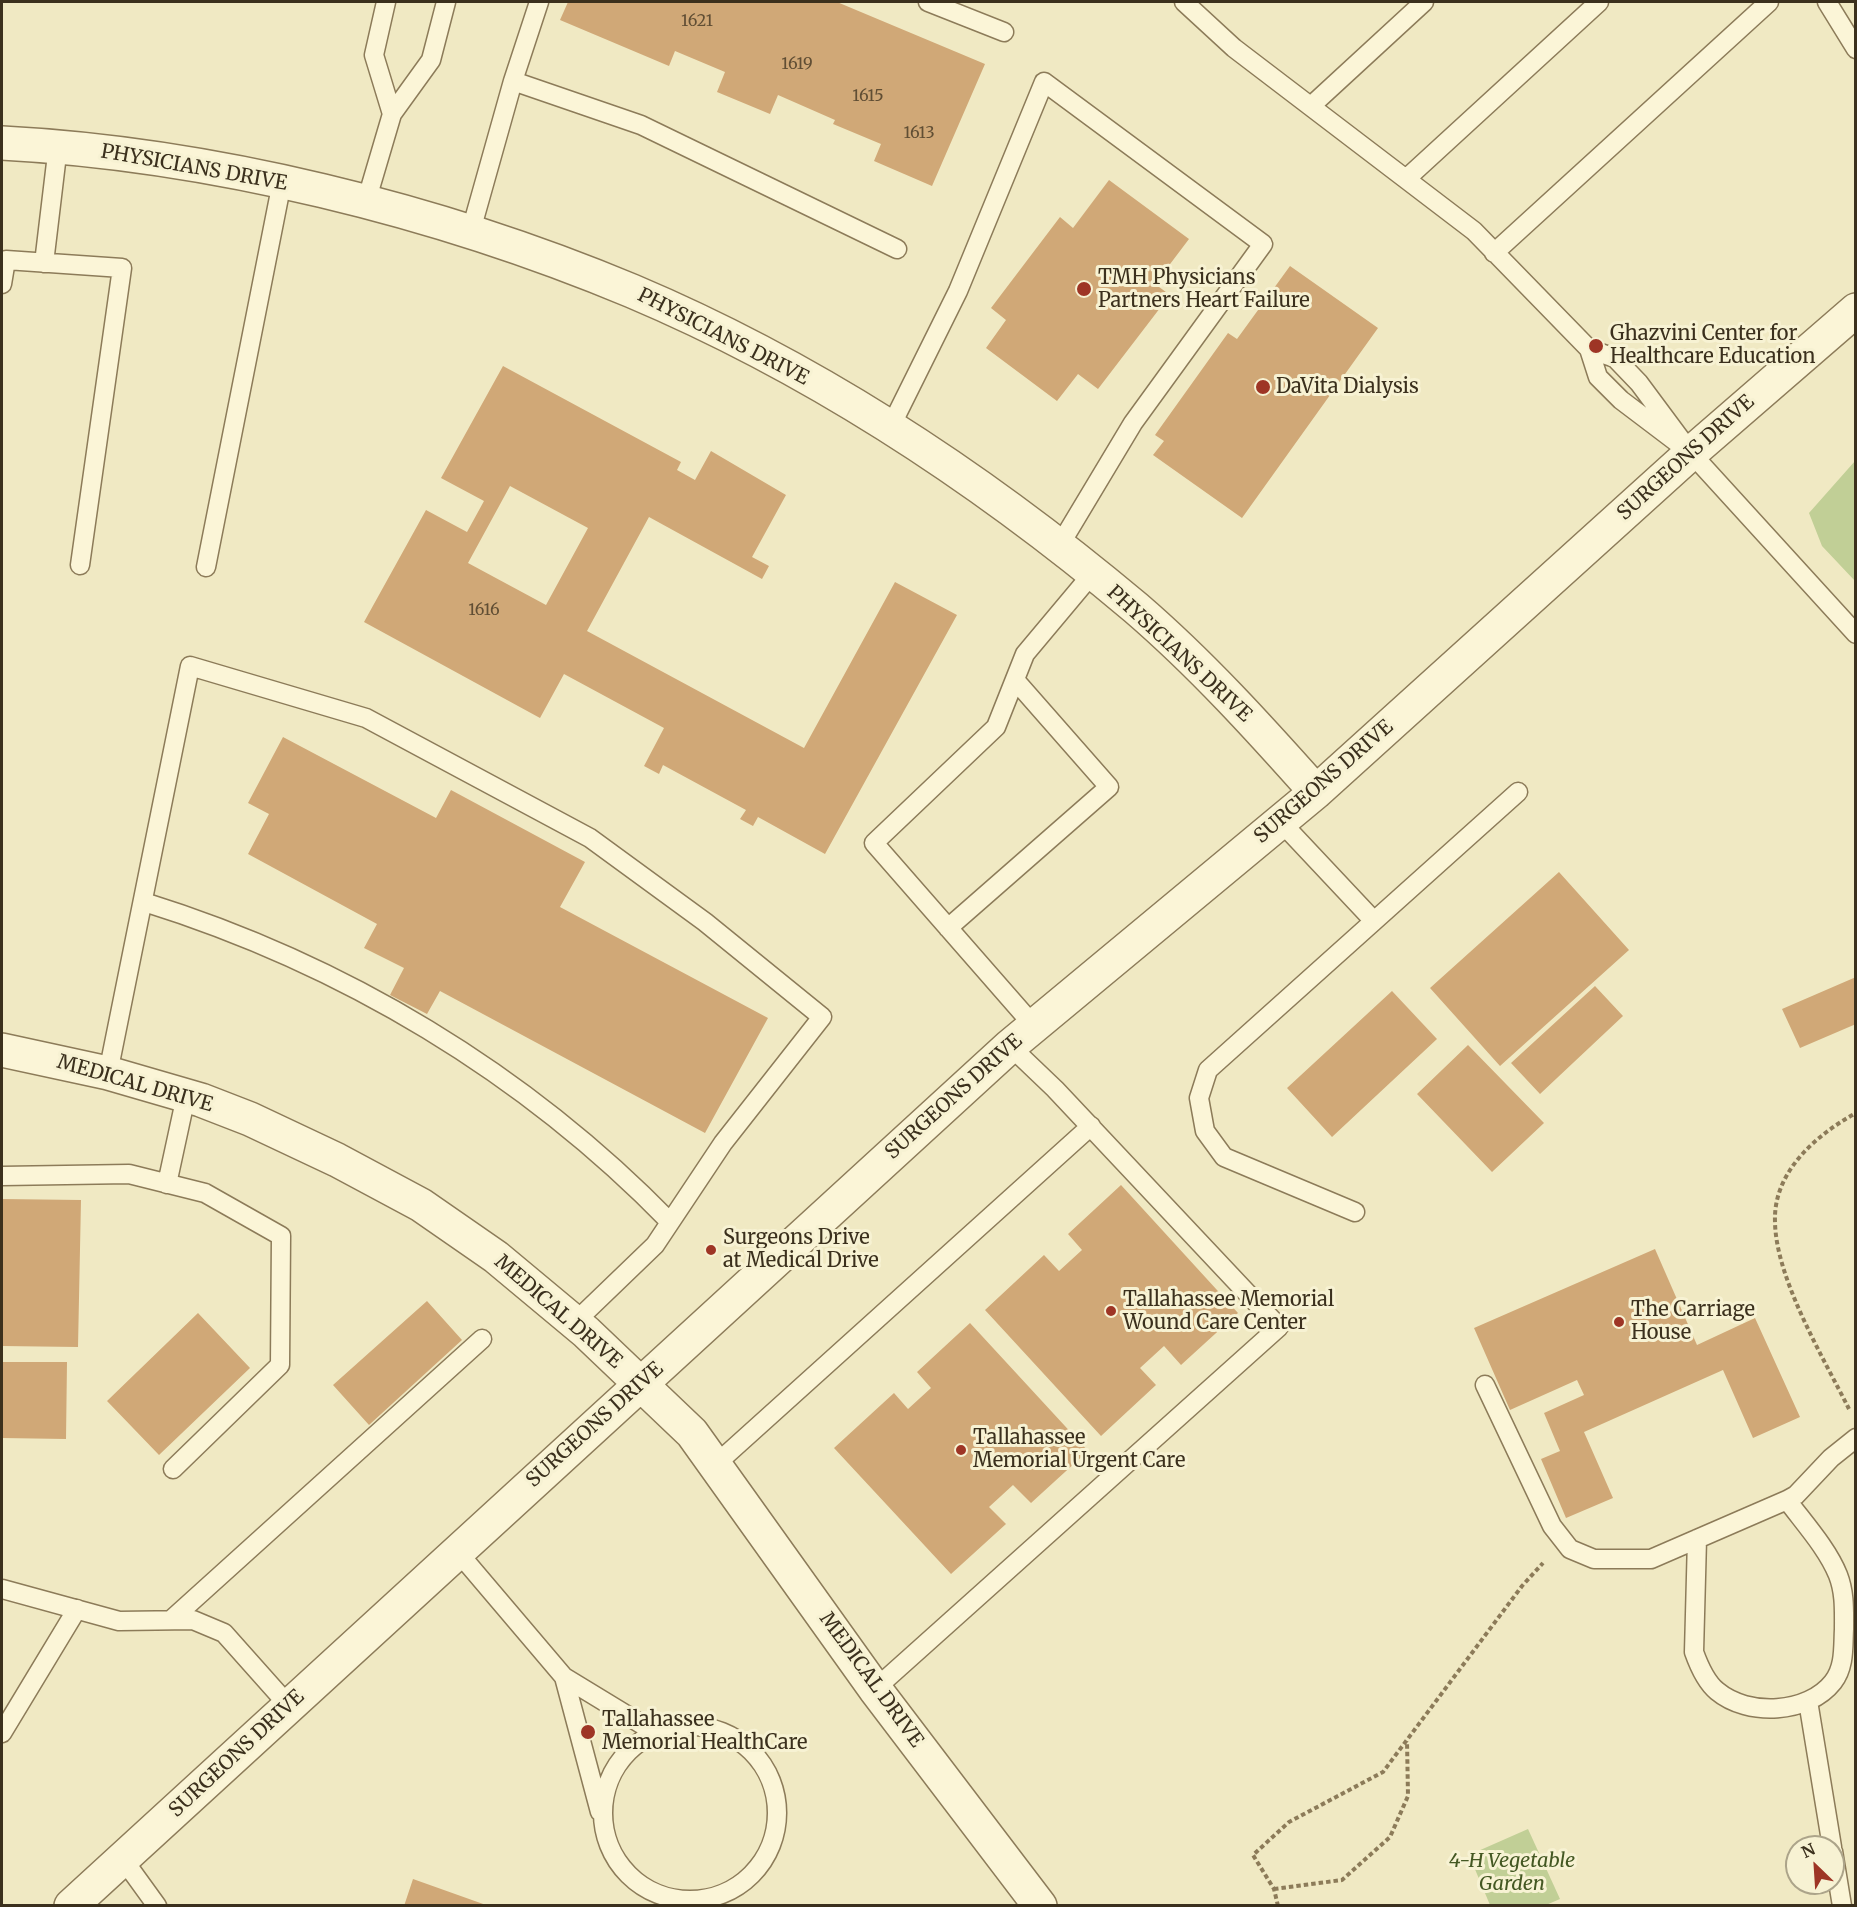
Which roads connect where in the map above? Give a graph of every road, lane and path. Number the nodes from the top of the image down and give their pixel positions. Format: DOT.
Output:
graph roads {
  1 [pos="386,2"];
  2 [pos="446,2"];
  3 [pos="539,2"];
  4 [pos="928,2"];
  5 [pos="1424,2"];
  6 [pos="1599,2"];
  7 [pos="1769,2"];
  8 [pos="1827,2"];
  9 [pos="1194,4"];
  10 [pos="1004,32"];
  11 [pos="1856,49"];
  12 [pos="513,81"];
  13 [pos="1311,106"];
  14 [pos="392,114"];
  15 [pos="2,143"];
  16 [pos="58,146"];
  17 [pos="1406,178"];
  18 [pos="282,182"];
  19 [pos="366,202"];
  20 [pos="470,234"];
  21 [pos="897,249"];
  22 [pos="1494,253"];
  23 [pos="44,263"];
  24 [pos="2,284"];
  25 [pos="1856,310"];
  26 [pos="1589,349"];
  27 [pos="890,428"];
  28 [pos="1691,453"];
  29 [pos="1058,548"];
  30 [pos="80,565"];
  31 [pos="206,567"];
  32 [pos="1092,574"];
  33 [pos="1856,634"];
  34 [pos="1016,680"];
  35 [pos="1316,792"];
  36 [pos="1518,792"];
  37 [pos="1280,821"];
  38 [pos="144,902"];
  39 [pos="1374,921"];
  40 [pos="948,928"];
  41 [pos="1022,1036"];
  42 [pos="2,1050"];
  43 [pos="108,1073"];
  44 [pos="186,1096"];
  45 [pos="1856,1113"];
  46 [pos="1091,1126"];
  47 [pos="2,1176"];
  48 [pos="167,1184"];
  49 [pos="1354,1212"];
  50 [pos="670,1222"];
  51 [pos="574,1323"];
  52 [pos="482,1339"];
  53 [pos="640,1384"];
  54 [pos="1485,1385"];
  55 [pos="1850,1412"];
  56 [pos="1856,1438"];
  57 [pos="715,1465"];
  58 [pos="173,1469"];
  59 [pos="1787,1500"];
  60 [pos="1697,1539"];
  61 [pos="1563,1540"];
  62 [pos="457,1551"];
  63 [pos="2,1588"];
  64 [pos="77,1609"];
  65 [pos="171,1620"];
  66 [pos="564,1677"];
  67 [pos="875,1689"];
  68 [pos="1808,1701"];
  69 [pos="289,1706"];
  70 [pos="2,1733"];
  71 [pos="656,1733"];
  72 [pos="1407,1739"];
  73 [pos="603,1822"];
  74 [pos="1831,1835"];
  75 [pos="123,1859"];
  76 [pos="1274,1888"];
  77 [pos="71,1905"];
  78 [pos="157,1905"];
  79 [pos="1040,1905"];
  80 [pos="1278,1905"];
  1 -- 14 [label="lane"];
  2 -- 14 [label="lane"];
  3 -- 12 [label="lane"];
  4 -- 10 [label="lane"];
  5 -- 13 [label="lane"];
  6 -- 17 [label="lane"];
  7 -- 22 [label="lane"];
  8 -- 11 [label="lane"];
  9 -- 13 [label="lane"];
  12 -- 20 [label="lane"];
  12 -- 21 [label="lane"];
  13 -- 17 [label="lane"];
  14 -- 19 [label="lane"];
  15 -- 16 [label="street, PHYSICIANS DRIVE"];
  16 -- 18 [label="street, PHYSICIANS DRIVE"];
  16 -- 23 [label="lane"];
  17 -- 22 [label="lane"];
  18 -- 19 [label="street, PHYSICIANS DRIVE"];
  18 -- 31 [label="lane"];
  19 -- 20 [label="street, PHYSICIANS DRIVE"];
  20 -- 27 [label="street, PHYSICIANS DRIVE"];
  22 -- 26 [label="lane"];
  23 -- 24 [label="lane"];
  23 -- 30 [label="lane"];
  25 -- 28 [label="street, SURGEONS DRIVE"];
  26 -- 28 [label="lane"];
  26 -- 28 [label="lane"];
  27 -- 29 [label="street, PHYSICIANS DRIVE"];
  27 -- 29 [label="lane"];
  28 -- 33 [label="lane"];
  28 -- 35 [label="street, SURGEONS DRIVE"];
  29 -- 32 [label="street, PHYSICIANS DRIVE"];
  32 -- 34 [label="lane"];
  32 -- 35 [label="street, PHYSICIANS DRIVE"];
  34 -- 40 [label="lane"];
  34 -- 40 [label="lane"];
  35 -- 37 [label="street, SURGEONS DRIVE"];
  36 -- 39 [label="lane"];
  37 -- 39 [label="lane"];
  37 -- 41 [label="street, SURGEONS DRIVE"];
  38 -- 43 [label="lane"];
  38 -- 50 [label="lane"];
  38 -- 50 [label="lane"];
  39 -- 49 [label="lane"];
  40 -- 41 [label="lane"];
  41 -- 46 [label="lane"];
  41 -- 53 [label="street, SURGEONS DRIVE"];
  42 -- 43 [label="street, MEDICAL DRIVE"];
  43 -- 44 [label="street, MEDICAL DRIVE"];
  44 -- 48 [label="lane"];
  44 -- 51 [label="street, MEDICAL DRIVE"];
  45 -- 55 [label="path"];
  46 -- 57 [label="lane"];
  46 -- 67 [label="lane"];
  47 -- 48 [label="lane"];
  48 -- 58 [label="lane"];
  50 -- 51 [label="lane"];
  51 -- 53 [label="street, MEDICAL DRIVE"];
  52 -- 65 [label="lane"];
  53 -- 57 [label="street, MEDICAL DRIVE"];
  53 -- 62 [label="street, SURGEONS DRIVE"];
  54 -- 61 [label="lane"];
  56 -- 59 [label="lane"];
  57 -- 67 [label="street, MEDICAL DRIVE"];
  59 -- 60 [label="lane"];
  59 -- 68 [label="lane"];
  60 -- 61 [label="lane"];
  60 -- 68 [label="lane"];
  61 -- 72 [label="path"];
  62 -- 66 [label="lane"];
  62 -- 69 [label="street, SURGEONS DRIVE"];
  63 -- 64 [label="lane"];
  64 -- 65 [label="lane"];
  64 -- 70 [label="lane"];
  65 -- 69 [label="lane"];
  66 -- 71 [label="lane"];
  66 -- 73 [label="lane"];
  67 -- 79 [label="street, MEDICAL DRIVE"];
  68 -- 74 [label="lane"];
  69 -- 75 [label="street, SURGEONS DRIVE"];
  71 -- 73 [label="lane"];
  71 -- 73 [label="lane"];
  72 -- 76 [label="path"];
  72 -- 76 [label="path"];
  75 -- 77 [label="street, SURGEONS DRIVE"];
  75 -- 78 [label="lane"];
  76 -- 80 [label="path"];
}
